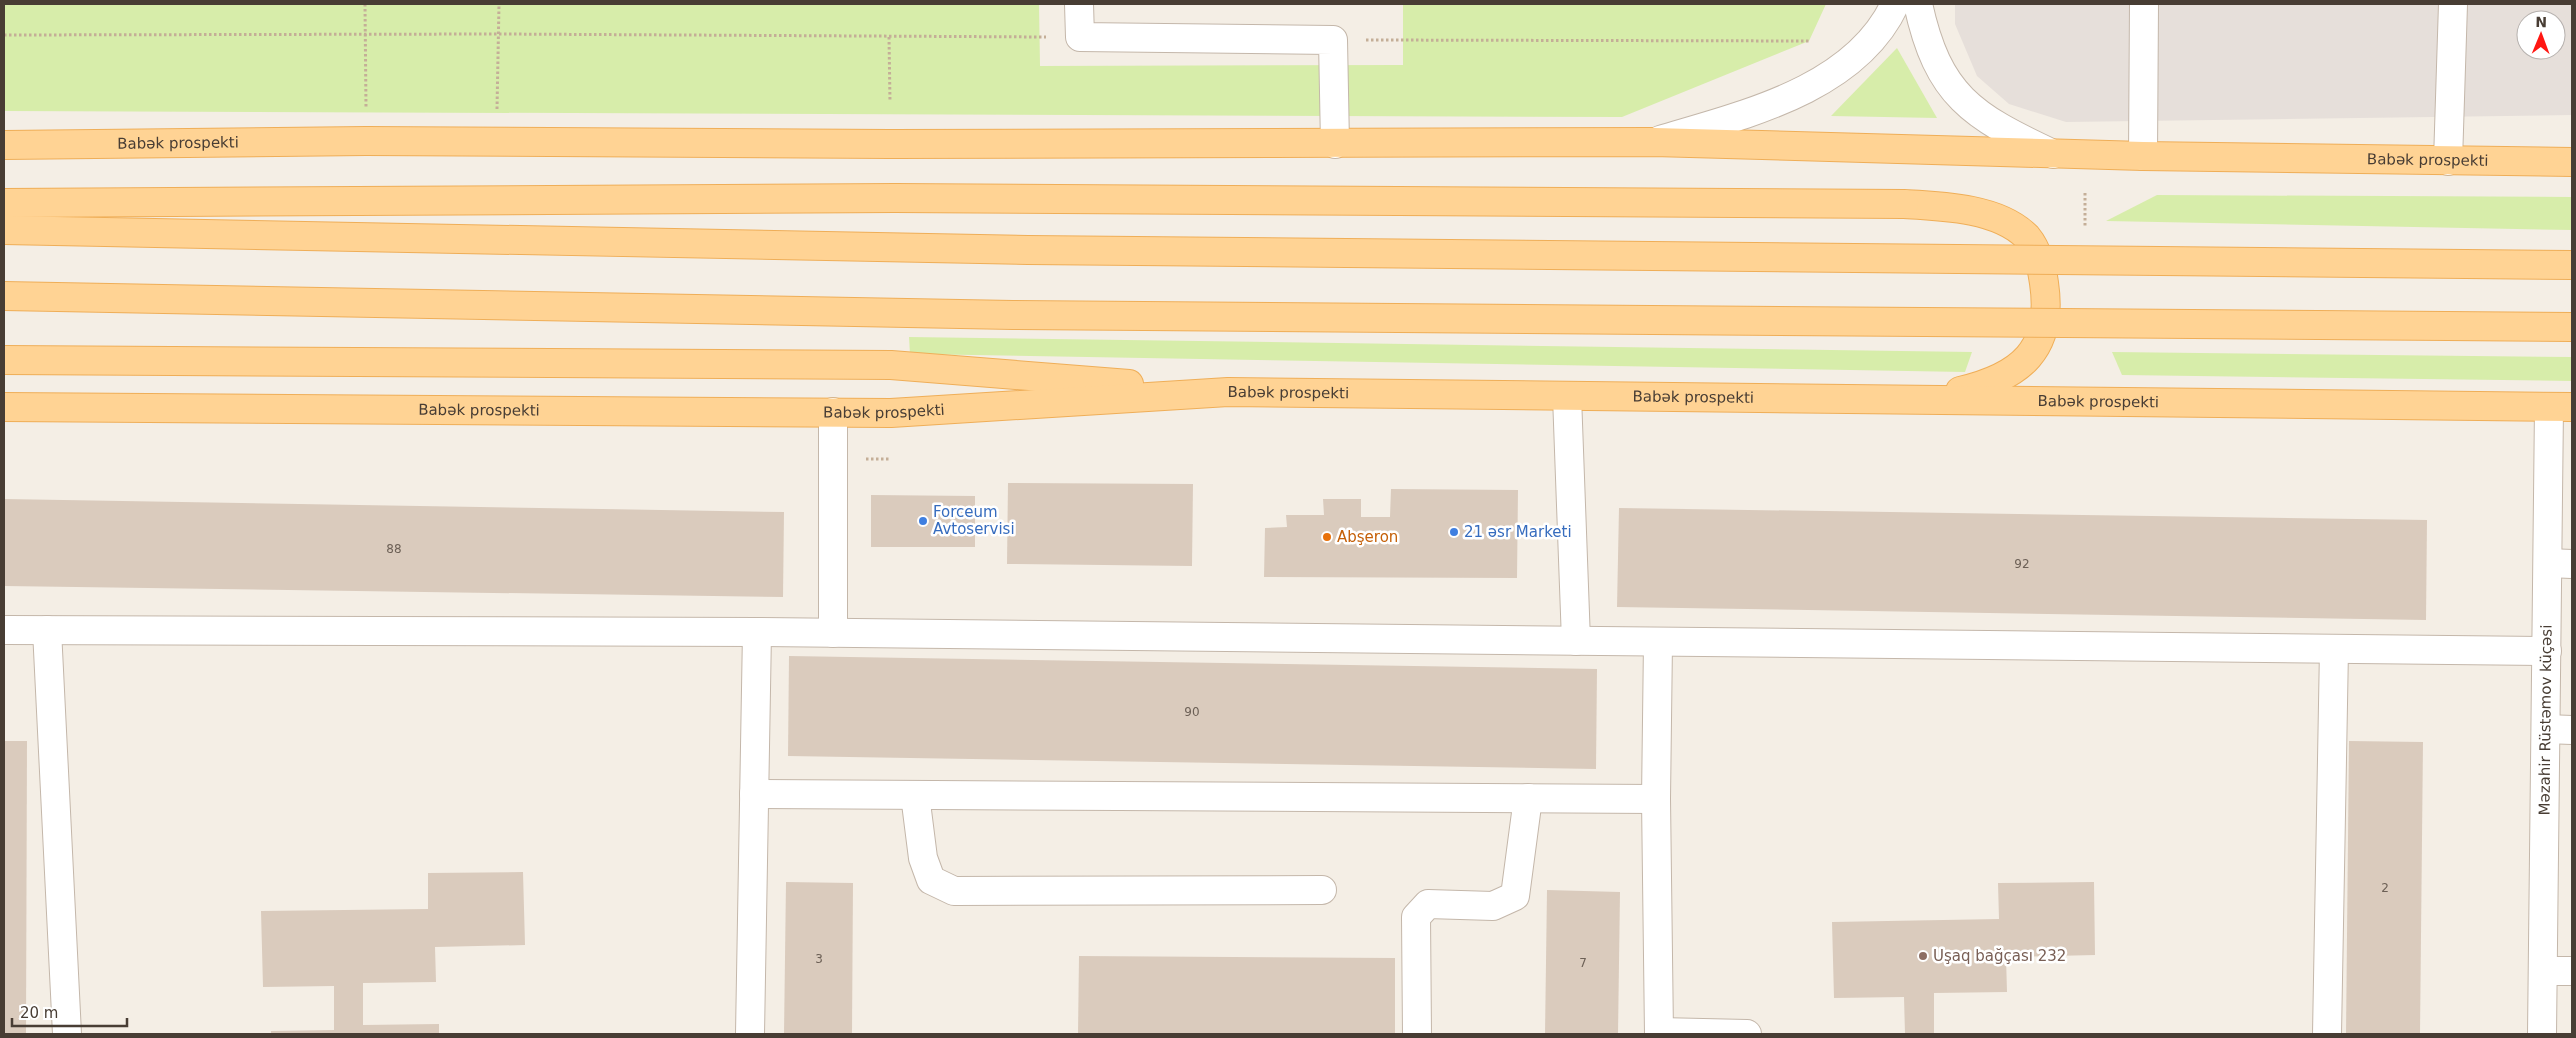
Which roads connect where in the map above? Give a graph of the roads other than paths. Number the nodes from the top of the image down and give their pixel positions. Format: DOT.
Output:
graph roads {
  1 [pos="1079,4"];
  2 [pos="1896,4"];
  3 [pos="1918,4"];
  4 [pos="2144,4"];
  5 [pos="2453,4"];
  6 [pos="1654,142"];
  7 [pos="1335,144"];
  8 [pos="4,145"];
  9 [pos="2053,154"];
  10 [pos="2143,156"];
  11 [pos="2448,161"];
  12 [pos="2572,162"];
  13 [pos="4,203"];
  14 [pos="4,230"];
  15 [pos="2572,265"];
  16 [pos="4,296"];
  17 [pos="2572,327"];
  18 [pos="4,360"];
  19 [pos="1228,392"];
  20 [pos="1567,396"];
  21 [pos="1894,399"];
  22 [pos="4,407"];
  23 [pos="2561,407"];
  24 [pos="833,412"];
  25 [pos="2560,563"];
  26 [pos="4,630"];
  27 [pos="47,630"];
  28 [pos="757,632"];
  29 [pos="833,633"];
  30 [pos="1576,641"];
  31 [pos="1658,642"];
  32 [pos="2334,649"];
  33 [pos="2547,651"];
  34 [pos="2559,729"];
  35 [pos="754,794"];
  36 [pos="915,795"];
  37 [pos="1528,798"];
  38 [pos="1656,799"];
  39 [pos="1322,890"];
  40 [pos="2543,971"];
  41 [pos="2572,971"];
  42 [pos="1659,1033"];
  43 [pos="67,1034"];
  44 [pos="750,1034"];
  45 [pos="1417,1034"];
  46 [pos="1747,1034"];
  47 [pos="2327,1034"];
  48 [pos="2542,1034"];
  1 -- 7 [label="street"];
  2 -- 6 [label="street"];
  3 -- 9 [label="street"];
  4 -- 10 [label="street"];
  5 -- 11 [label="street"];
  6 -- 7 [label="main road, Babək prospekti"];
  6 -- 9 [label="main road, Babək prospekti"];
  7 -- 8 [label="main road, Babək prospekti"];
  9 -- 10 [label="main road, Babək prospekti"];
  10 -- 11 [label="main road, Babək prospekti"];
  11 -- 12 [label="main road, Babək prospekti"];
  13 -- 21 [label="main road, bridge"];
  14 -- 15 [label="main road, bridge"];
  16 -- 17 [label="main road, bridge"];
  18 -- 19 [label="main road"];
  19 -- 20 [label="main road, Babək prospekti"];
  19 -- 24 [label="main road, Babək prospekti"];
  20 -- 21 [label="main road, Babək prospekti"];
  20 -- 30 [label="street"];
  21 -- 23 [label="main road, Babək prospekti"];
  22 -- 24 [label="main road, Babək prospekti"];
  23 -- 25 [label="street, Məzahir Rüstəmov küçəsi"];
  24 -- 29 [label="street"];
  25 -- 33 [label="street, Məzahir Rüstəmov küçəsi"];
  26 -- 27 [label="street"];
  27 -- 28 [label="street"];
  27 -- 43 [label="street"];
  28 -- 29 [label="street"];
  28 -- 35 [label="street"];
  29 -- 30 [label="street"];
  30 -- 31 [label="street"];
  31 -- 32 [label="street"];
  31 -- 38 [label="street"];
  32 -- 33 [label="street"];
  32 -- 47 [label="street"];
  33 -- 34 [label="street, Məzahir Rüstəmov küçəsi"];
  34 -- 40 [label="street, Məzahir Rüstəmov küçəsi"];
  35 -- 36 [label="street"];
  35 -- 44 [label="street"];
  36 -- 37 [label="street"];
  36 -- 39 [label="street"];
  37 -- 38 [label="street"];
  37 -- 45 [label="street"];
  38 -- 42 [label="street"];
  40 -- 41 [label="street"];
  40 -- 48 [label="street, Məzahir Rüstəmov küçəsi"];
  42 -- 46 [label="street"];
}
